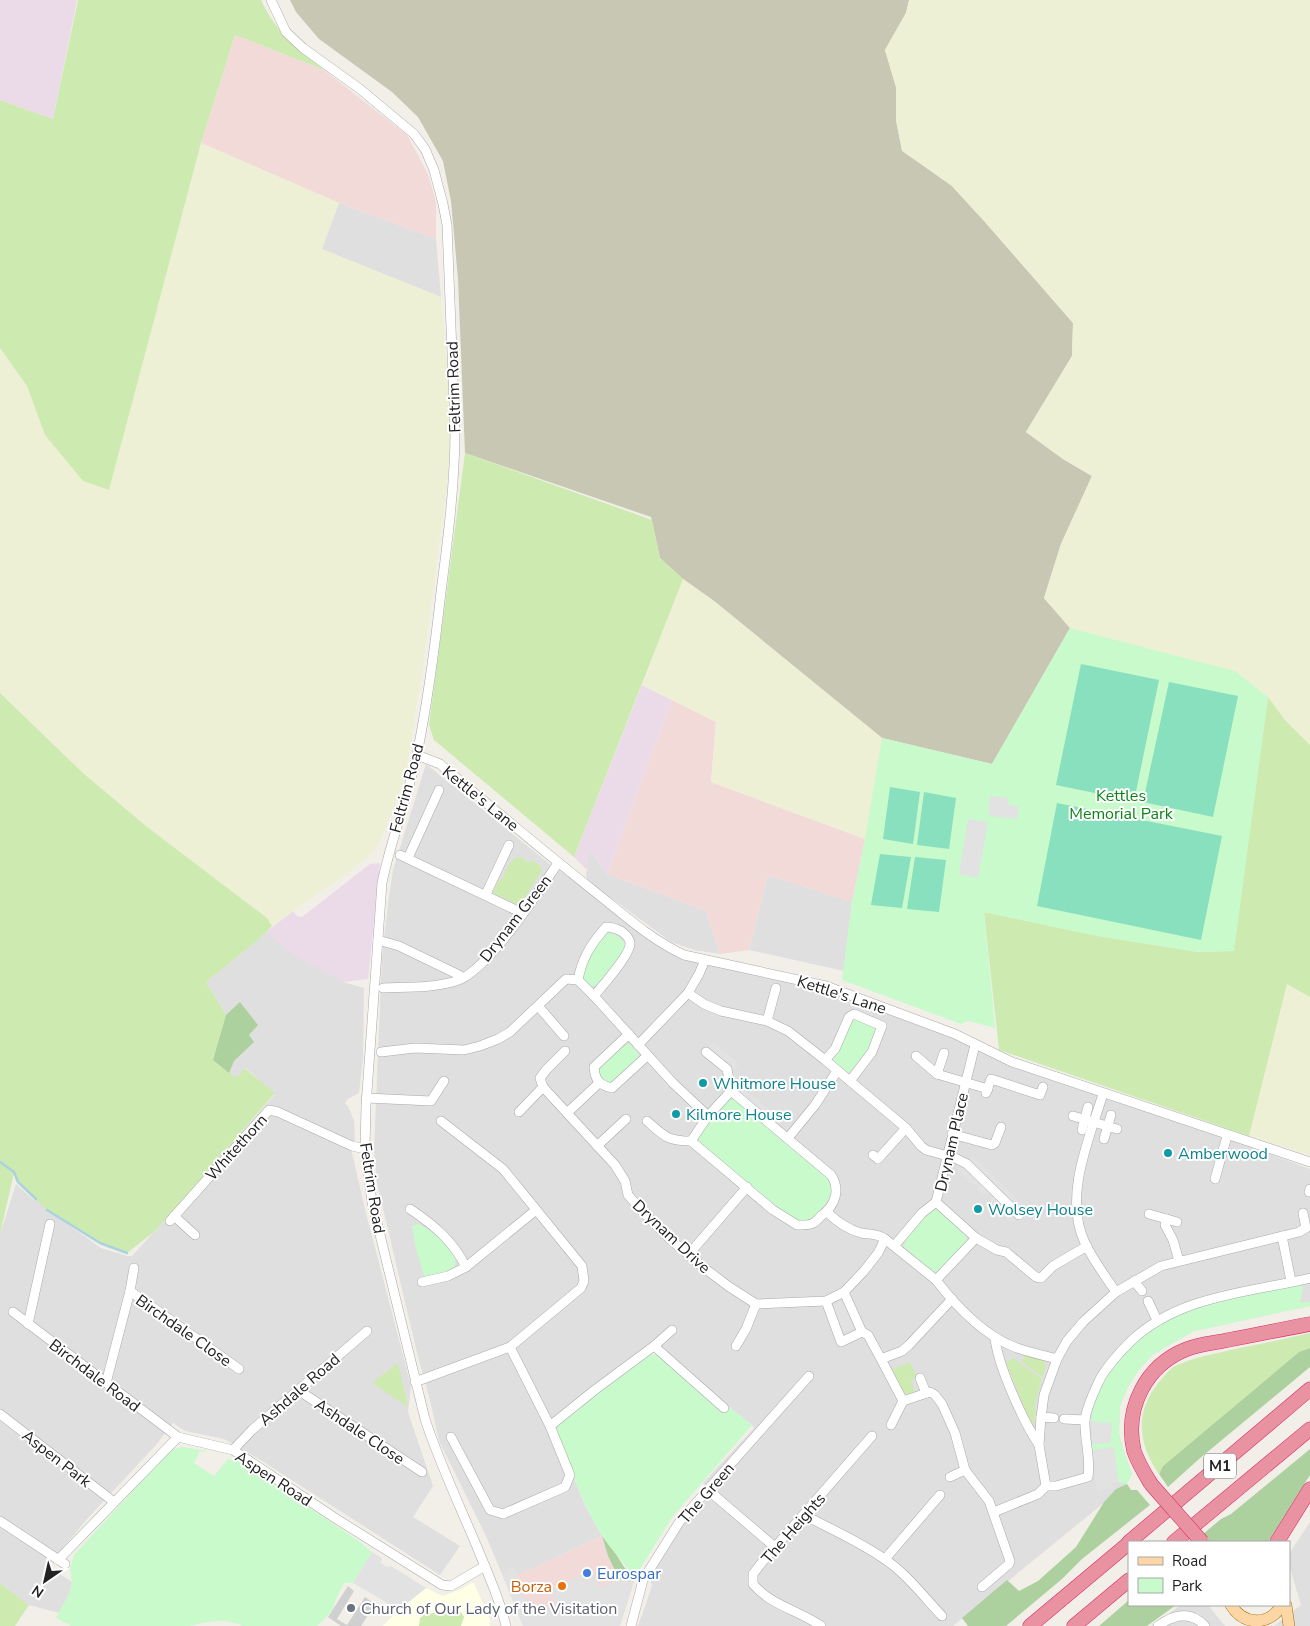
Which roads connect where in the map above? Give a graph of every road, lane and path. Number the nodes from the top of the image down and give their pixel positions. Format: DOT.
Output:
graph roads {
  1 [pos="271,0"];
  2 [pos="417,756"];
  3 [pos="439,790"];
  4 [pos="509,845"];
  5 [pos="558,863"];
  6 [pos="486,894"];
  7 [pos="522,913"];
  8 [pos="378,940"];
  9 [pos="705,960"];
  10 [pos="461,978"];
  11 [pos="578,980"];
  12 [pos="383,988"];
  13 [pos="776,988"];
  14 [pos="688,993"];
  15 [pos="594,996"];
  16 [pos="538,1006"];
  17 [pos="767,1021"];
  18 [pos="629,1034"];
  19 [pos="564,1036"];
  20 [pos="638,1045"];
  21 [pos="975,1045"];
  22 [pos="566,1051"];
  23 [pos="381,1052"];
  24 [pos="706,1052"];
  25 [pos="944,1053"];
  26 [pos="647,1056"];
  27 [pos="916,1056"];
  28 [pos="825,1060"];
  29 [pos="837,1071"];
  30 [pos="937,1074"];
  31 [pos="444,1081"];
  32 [pos="850,1081"];
  33 [pos="965,1082"];
  34 [pos="599,1083"];
  35 [pos="543,1087"];
  36 [pos="1043,1087"];
  37 [pos="731,1091"];
  38 [pos="1103,1094"];
  39 [pos="366,1098"];
  40 [pos="1088,1107"];
  41 [pos="519,1112"];
  42 [pos="567,1113"];
  43 [pos="1111,1115"];
  44 [pos="708,1116"];
  45 [pos="1073,1116"];
  46 [pos="626,1119"];
  47 [pos="1084,1120"];
  48 [pos="441,1121"];
  49 [pos="646,1121"];
  50 [pos="1094,1122"];
  51 [pos="1001,1127"];
  52 [pos="1112,1127"];
  53 [pos="906,1128"];
  54 [pos="1082,1130"];
  55 [pos="952,1134"];
  56 [pos="1227,1136"];
  57 [pos="788,1138"];
  58 [pos="1104,1139"];
  59 [pos="691,1140"];
  60 [pos="597,1146"];
  61 [pos="365,1149"];
  62 [pos="873,1155"];
  63 [pos="947,1156"];
  64 [pos="1310,1162"];
  65 [pos="1215,1179"];
  66 [pos="747,1187"];
  67 [pos="936,1202"];
  68 [pos="410,1209"];
  69 [pos="536,1210"];
  70 [pos="827,1212"];
  71 [pos="1303,1213"];
  72 [pos="1149,1214"];
  73 [pos="1019,1215"];
  74 [pos="1167,1219"];
  75 [pos="1177,1222"];
  76 [pos="50,1224"];
  77 [pos="1308,1229"];
  78 [pos="195,1234"];
  79 [pos="1282,1236"];
  80 [pos="885,1238"];
  81 [pos="976,1238"];
  82 [pos="895,1245"];
  83 [pos="1087,1246"];
  84 [pos="689,1254"];
  85 [pos="1179,1261"];
  86 [pos="466,1267"];
  87 [pos="134,1268"];
  88 [pos="1310,1278"];
  89 [pos="936,1280"];
  90 [pos="1134,1281"];
  91 [pos="1291,1281"];
  92 [pos="422,1282"];
  93 [pos="130,1291"];
  94 [pos="1142,1291"];
  95 [pos="844,1292"];
  96 [pos="1116,1292"];
  97 [pos="952,1299"];
  98 [pos="826,1301"];
  99 [pos="1148,1301"];
  100 [pos="756,1304"];
  101 [pos="12,1312"];
  102 [pos="1157,1320"];
  103 [pos="28,1324"];
  104 [pos="1310,1324"];
  105 [pos="672,1330"];
  106 [pos="367,1331"];
  107 [pos="862,1332"];
  108 [pos="995,1338"];
  109 [pos="654,1346"];
  110 [pos="736,1346"];
  111 [pos="510,1347"];
  112 [pos="881,1359"];
  113 [pos="1057,1359"];
  114 [pos="239,1369"];
  115 [pos="809,1376"];
  116 [pos="920,1378"];
  117 [pos="415,1382"];
  118 [pos="106,1383"];
  119 [pos="1310,1389"];
  120 [pos="298,1390"];
  121 [pos="926,1393"];
  122 [pos="903,1402"];
  123 [pos="724,1408"];
  124 [pos="0,1414"];
  125 [pos="1041,1416"];
  126 [pos="1086,1420"];
  127 [pos="550,1426"];
  128 [pos="891,1426"];
  129 [pos="1310,1429"];
  130 [pos="872,1436"];
  131 [pos="178,1437"];
  132 [pos="450,1437"];
  133 [pos="1039,1445"];
  134 [pos="233,1450"];
  135 [pos="966,1470"];
  136 [pos="422,1472"];
  137 [pos="950,1477"];
  138 [pos="1045,1483"];
  139 [pos="1310,1489"];
  140 [pos="708,1490"];
  141 [pos="940,1495"];
  142 [pos="114,1502"];
  143 [pos="994,1512"];
  144 [pos="804,1515"];
  145 [pos="0,1521"];
  146 [pos="1130,1541"];
  147 [pos="1175,1541"];
  148 [pos="1201,1541"];
  149 [pos="1278,1541"];
  150 [pos="1128,1543"];
  151 [pos="776,1548"];
  152 [pos="885,1559"];
  153 [pos="485,1566"];
  154 [pos="1128,1581"];
  155 [pos="982,1588"];
  156 [pos="1232,1606"];
  157 [pos="1281,1606"];
  158 [pos="1286,1606"];
  159 [pos="942,1616"];
  160 [pos="1268,1623"];
  161 [pos="506,1626"];
  162 [pos="631,1626"];
  163 [pos="821,1626"];
  164 [pos="1030,1626"];
  165 [pos="1074,1626"];
  166 [pos="1158,1626"];
  167 [pos="1204,1626"];
  168 [pos="1290,1626"];
  1 -- 2 [label="street, Feltrim Road"];
  2 -- 5 [label="street, Kettle's Lane"];
  2 -- 8 [label="street, Feltrim Road"];
  3 -- 6 [label="street"];
  4 -- 6 [label="street"];
  5 -- 7 [label="street, Drynam Green"];
  5 -- 9 [label="street, Kettle's Lane"];
  6 -- 7 [label="street"];
  7 -- 10 [label="street, Drynam Green"];
  8 -- 10 [label="street"];
  8 -- 39 [label="street, Feltrim Road"];
  9 -- 14 [label="street"];
  9 -- 21 [label="street, Kettle's Lane"];
  10 -- 12 [label="street, Drynam Green"];
  11 -- 15 [label="street"];
  11 -- 15 [label="street"];
  11 -- 16 [label="street"];
  13 -- 17 [label="street"];
  14 -- 17 [label="street"];
  14 -- 20 [label="street"];
  15 -- 18 [label="street"];
  16 -- 19 [label="street"];
  16 -- 23 [label="street"];
  17 -- 28 [label="street"];
  18 -- 20 [label="street"];
  18 -- 34 [label="street"];
  20 -- 26 [label="street"];
  21 -- 33 [label="street, Drynam Place"];
  21 -- 38 [label="street, Kettle's Lane"];
  22 -- 35 [label="street"];
  24 -- 37 [label="street"];
  25 -- 30 [label="street, Drynam Place"];
  26 -- 34 [label="street"];
  26 -- 44 [label="street"];
  27 -- 30 [label="street, Drynam Place"];
  28 -- 29 [label="street"];
  28 -- 32 [label="street"];
  29 -- 32 [label="street"];
  29 -- 57 [label="street"];
  30 -- 33 [label="street, Drynam Place"];
  31 -- 39 [label="street"];
  32 -- 53 [label="street"];
  33 -- 36 [label="street"];
  33 -- 55 [label="street, Drynam Place"];
  34 -- 42 [label="street"];
  35 -- 41 [label="street"];
  35 -- 42 [label="street, Drynam Drive"];
  37 -- 44 [label="street"];
  37 -- 57 [label="street"];
  38 -- 50 [label="street"];
  38 -- 56 [label="street, Kettle's Lane"];
  39 -- 61 [label="street, Feltrim Road"];
  40 -- 47 [label="street"];
  42 -- 60 [label="street, Drynam Drive"];
  43 -- 52 [label="street"];
  44 -- 59 [label="street"];
  45 -- 47 [label="street"];
  46 -- 60 [label="street"];
  47 -- 50 [label="street"];
  47 -- 54 [label="street"];
  48 -- 69 [label="street"];
  49 -- 59 [label="street"];
  50 -- 52 [label="street"];
  50 -- 83 [label="street"];
  51 -- 55 [label="street"];
  52 -- 58 [label="street"];
  53 -- 62 [label="street"];
  53 -- 63 [label="street"];
  55 -- 63 [label="street, Drynam Place"];
  56 -- 64 [label="street, Kettle's Lane"];
  56 -- 65 [label="street"];
  57 -- 70 [label="street"];
  59 -- 66 [label="street"];
  60 -- 84 [label="street, Drynam Drive"];
  61 -- 78 [label="street, Whitethorn"];
  61 -- 117 [label="street, Feltrim Road"];
  63 -- 67 [label="street, Drynam Place"];
  63 -- 73 [label="street"];
  66 -- 70 [label="street"];
  66 -- 84 [label="street"];
  67 -- 81 [label="street"];
  67 -- 82 [label="street"];
  68 -- 86 [label="street"];
  69 -- 86 [label="street"];
  69 -- 111 [label="street"];
  70 -- 80 [label="street"];
  71 -- 77 [label="street"];
  72 -- 74 [label="street"];
  74 -- 75 [label="street"];
  74 -- 85 [label="street"];
  76 -- 103 [label="street"];
  77 -- 79 [label="street"];
  79 -- 85 [label="street"];
  79 -- 91 [label="street"];
  80 -- 82 [label="street"];
  80 -- 95 [label="street"];
  81 -- 83 [label="street"];
  81 -- 89 [label="street"];
  82 -- 89 [label="street"];
  83 -- 96 [label="street"];
  84 -- 100 [label="street, Drynam Drive"];
  85 -- 90 [label="street"];
  86 -- 92 [label="street"];
  87 -- 93 [label="street"];
  88 -- 91 [label="street"];
  89 -- 97 [label="street"];
  90 -- 94 [label="street"];
  90 -- 96 [label="street"];
  91 -- 102 [label="street"];
  93 -- 114 [label="street, Birchdale Close"];
  93 -- 118 [label="street"];
  95 -- 98 [label="street"];
  95 -- 107 [label="street"];
  96 -- 113 [label="street"];
  97 -- 108 [label="street"];
  97 -- 112 [label="street"];
  98 -- 100 [label="street"];
  98 -- 107 [label="street"];
  99 -- 102 [label="street"];
  100 -- 110 [label="street"];
  101 -- 103 [label="street, Birchdale Road"];
  102 -- 126 [label="street"];
  103 -- 118 [label="street, Birchdale Road"];
  104 -- 148 [label="highway, bridge"];
  105 -- 109 [label="street"];
  106 -- 120 [label="street, Ashdale Road"];
  107 -- 112 [label="street"];
  108 -- 113 [label="street"];
  108 -- 133 [label="street"];
  109 -- 123 [label="street"];
  109 -- 127 [label="street"];
  111 -- 117 [label="street"];
  111 -- 127 [label="street"];
  112 -- 122 [label="street"];
  113 -- 125 [label="street"];
  115 -- 140 [label="street, The Green"];
  116 -- 121 [label="street"];
  117 -- 153 [label="street, Feltrim Road"];
  118 -- 131 [label="street, Birchdale Road"];
  119 -- 146 [label="highway, M1"];
  120 -- 134 [label="street, Ashdale Road"];
  120 -- 136 [label="street, Ashdale Close"];
  121 -- 122 [label="street"];
  121 -- 135 [label="street"];
  122 -- 128 [label="street"];
  124 -- 142 [label="street, Aspen Park"];
  125 -- 126 [label="street"];
  125 -- 133 [label="street"];
  126 -- 138 [label="street"];
  127 -- 132 [label="street"];
  129 -- 147 [label="highway, M1"];
  130 -- 144 [label="street, The Heights"];
  131 -- 134 [label="street, Aspen Road"];
  131 -- 142 [label="street"];
  133 -- 138 [label="street"];
  134 -- 153 [label="street, Aspen Road"];
  135 -- 137 [label="street"];
  135 -- 143 [label="street"];
  138 -- 143 [label="street"];
  139 -- 149 [label="highway"];
  140 -- 151 [label="street"];
  140 -- 162 [label="street, The Green"];
  141 -- 152 [label="street"];
  142 -- 145 [label="street"];
  143 -- 155 [label="street"];
  144 -- 151 [label="street, The Heights"];
  144 -- 152 [label="street"];
  150 -- 164 [label="highway, M1"];
  151 -- 163 [label="street, The Heights"];
  152 -- 159 [label="street"];
  153 -- 161 [label="street, Feltrim Road"];
  154 -- 165 [label="highway"];
  156 -- 160 [label="main road"];
  157 -- 160 [label="main road"];
  158 -- 168 [label="main road"];
  166 -- 167 [label="street"];
}
